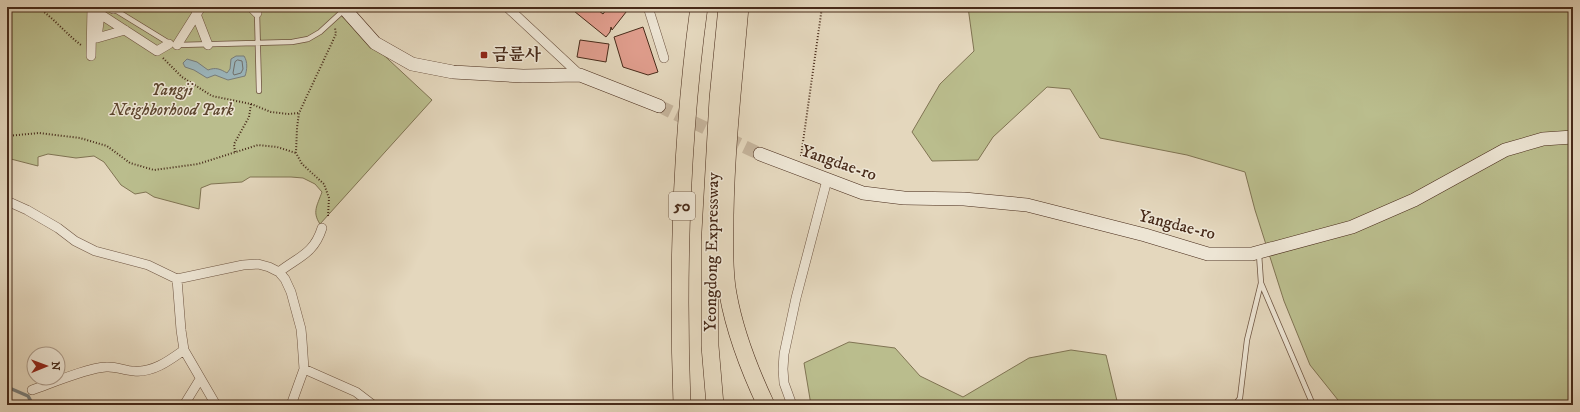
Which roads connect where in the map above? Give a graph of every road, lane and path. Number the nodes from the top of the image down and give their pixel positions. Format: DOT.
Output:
graph roads {
  1 [pos="37,7"];
  2 [pos="92,7"];
  3 [pos="508,7"];
  4 [pos="648,7"];
  5 [pos="699,7"];
  6 [pos="727,7"];
  7 [pos="735,7"];
  8 [pos="740,7"];
  9 [pos="822,7"];
  10 [pos="113,8"];
  11 [pos="344,8"];
  12 [pos="255,9"];
  13 [pos="98,10"];
  14 [pos="199,11"];
  15 [pos="334,19"];
  16 [pos="125,30"];
  17 [pos="258,43"];
  18 [pos="173,44"];
  19 [pos="208,45"];
  20 [pos="156,51"];
  21 [pos="92,56"];
  22 [pos="664,58"];
  23 [pos="580,75"];
  24 [pos="259,91"];
  25 [pos="718,99"];
  26 [pos="251,104"];
  27 [pos="659,106"];
  28 [pos="299,113"];
  29 [pos="7,136"];
  30 [pos="1573,137"];
  31 [pos="235,152"];
  32 [pos="296,154"];
  33 [pos="760,154"];
  34 [pos="799,169"];
  35 [pos="827,180"];
  36 [pos="7,201"];
  37 [pos="328,216"];
  38 [pos="322,228"];
  39 [pos="1259,252"];
  40 [pos="278,272"];
  41 [pos="177,280"];
  42 [pos="1261,283"];
  43 [pos="680,287"];
  44 [pos="184,350"];
  45 [pos="304,369"];
  46 [pos="200,379"];
  47 [pos="32,390"];
  48 [pos="184,405"];
  49 [pos="216,405"];
  50 [pos="291,405"];
  51 [pos="373,405"];
  52 [pos="677,405"];
  53 [pos="682,405"];
  54 [pos="715,405"];
  55 [pos="766,405"];
  56 [pos="792,405"];
  57 [pos="1235,405"];
  58 [pos="1313,405"];
  1 -- 21 [label="path"];
  2 -- 21 [label="street"];
  3 -- 23 [label="street"];
  4 -- 22 [label="street"];
  5 -- 43 [label="highway, Yeongdong Expressway / 50"];
  6 -- 25 [label="highway, Yeongdong Expressway / 50"];
  7 -- 25 [label="highway, Yeongdong Expressway / 50"];
  8 -- 55 [label="highway"];
  9 -- 34 [label="path"];
  10 -- 18 [label="lane"];
  11 -- 15 [label="lane"];
  11 -- 23 [label="street"];
  12 -- 17 [label="lane"];
  13 -- 16 [label="street"];
  13 -- 16 [label="street"];
  14 -- 18 [label="street"];
  14 -- 19 [label="street"];
  15 -- 17 [label="lane"];
  15 -- 28 [label="path"];
  16 -- 20 [label="street"];
  17 -- 19 [label="lane"];
  17 -- 24 [label="lane"];
  18 -- 19 [label="lane"];
  18 -- 20 [label="street"];
  20 -- 26 [label="path"];
  23 -- 27 [label="street"];
  25 -- 54 [label="highway, Yeongdong Expressway / 50"];
  26 -- 28 [label="path"];
  26 -- 31 [label="path"];
  28 -- 32 [label="path"];
  29 -- 31 [label="path"];
  30 -- 39 [label="street, Yangdae-ro"];
  31 -- 32 [label="path"];
  32 -- 37 [label="path"];
  33 -- 34 [label="street, Yangdae-ro"];
  34 -- 35 [label="street, Yangdae-ro"];
  35 -- 39 [label="street, Yangdae-ro"];
  35 -- 56 [label="street"];
  36 -- 41 [label="street"];
  38 -- 40 [label="street"];
  39 -- 42 [label="lane"];
  40 -- 41 [label="street"];
  40 -- 45 [label="street"];
  41 -- 44 [label="street"];
  42 -- 57 [label="lane"];
  42 -- 58 [label="lane"];
  43 -- 52 [label="highway"];
  43 -- 53 [label="highway, Yeongdong Expressway / 50"];
  44 -- 46 [label="street"];
  44 -- 47 [label="street"];
  45 -- 50 [label="street"];
  45 -- 51 [label="street"];
  46 -- 48 [label="street"];
  46 -- 49 [label="street"];
}
